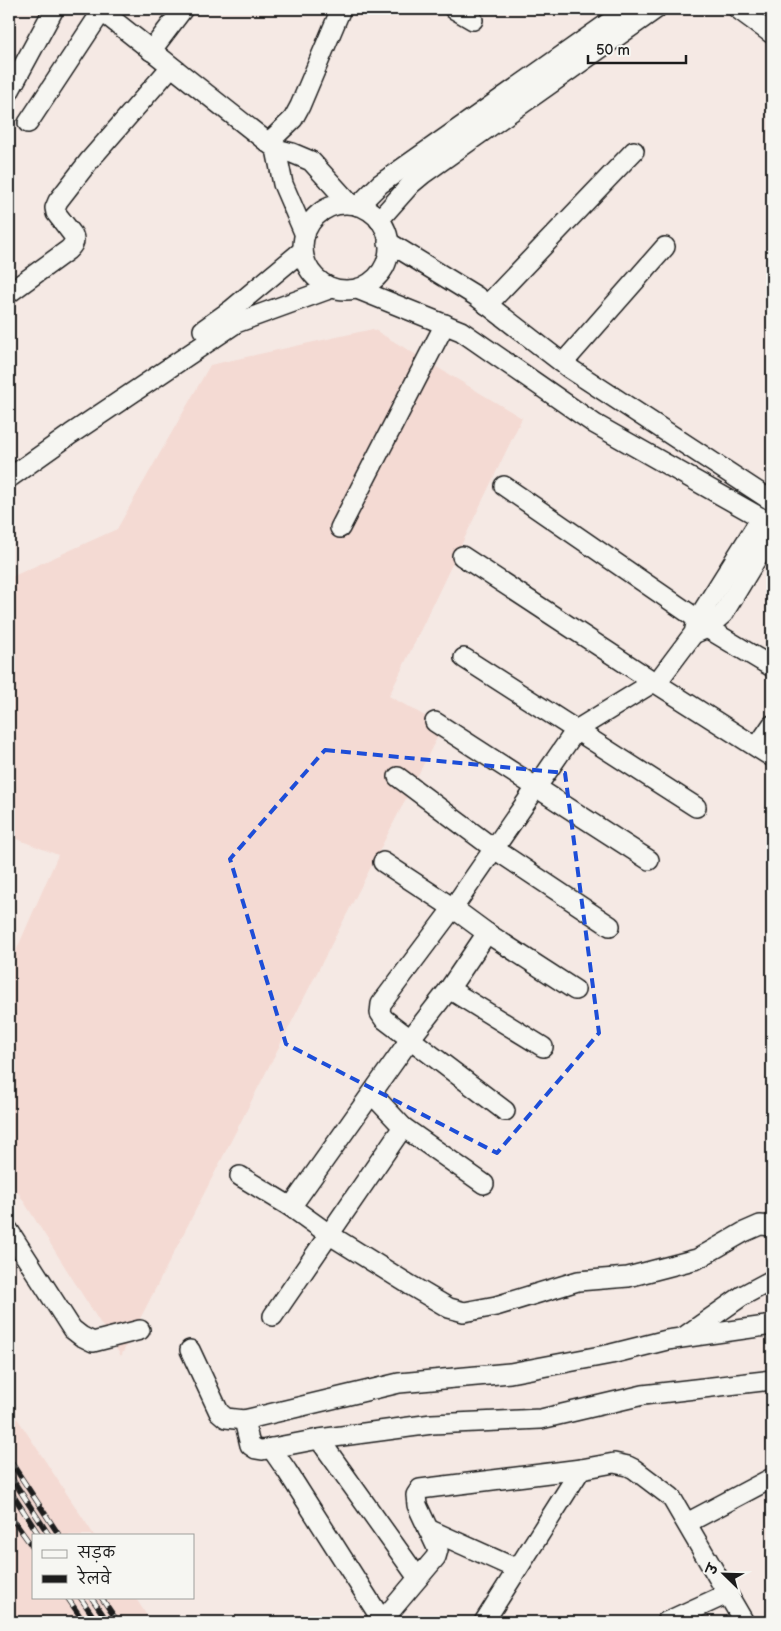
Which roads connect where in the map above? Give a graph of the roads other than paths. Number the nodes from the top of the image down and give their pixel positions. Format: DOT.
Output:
graph roads {
  1 [pos="54,9"];
  2 [pos="183,9"];
  3 [pos="341,9"];
  4 [pos="454,9"];
  5 [pos="656,9"];
  6 [pos="738,9"];
  7 [pos="101,10"];
  8 [pos="623,10"];
  9 [pos="474,20"];
  10 [pos="772,34"];
  11 [pos="604,36"];
  12 [pos="151,51"];
  13 [pos="171,67"];
  14 [pos="9,92"];
  15 [pos="28,123"];
  16 [pos="272,146"];
  17 [pos="634,151"];
  18 [pos="354,205"];
  19 [pos="379,220"];
  20 [pos="388,242"];
  21 [pos="304,243"];
  22 [pos="665,247"];
  23 [pos="332,288"];
  24 [pos="358,289"];
  25 [pos="9,293"];
  26 [pos="487,305"];
  27 [pos="445,324"];
  28 [pos="563,364"];
  29 [pos="9,464"];
  30 [pos="9,478"];
  31 [pos="504,486"];
  32 [pos="772,501"];
  33 [pos="766,521"];
  34 [pos="340,528"];
  35 [pos="772,533"];
  36 [pos="462,556"];
  37 [pos="700,627"];
  38 [pos="464,658"];
  39 [pos="772,667"];
  40 [pos="654,682"];
  41 [pos="435,722"];
  42 [pos="772,725"];
  43 [pos="576,730"];
  44 [pos="764,752"];
  45 [pos="398,777"];
  46 [pos="536,786"];
  47 [pos="696,806"];
  48 [pos="493,848"];
  49 [pos="649,860"];
  50 [pos="383,862"];
  51 [pos="453,908"];
  52 [pos="610,926"];
  53 [pos="487,932"];
  54 [pos="448,989"];
  55 [pos="575,990"];
  56 [pos="411,1038"];
  57 [pos="543,1047"];
  58 [pos="372,1094"];
  59 [pos="505,1111"];
  60 [pos="403,1127"];
  61 [pos="240,1176"];
  62 [pos="484,1184"];
  63 [pos="291,1207"];
  64 [pos="772,1226"];
  65 [pos="9,1231"];
  66 [pos="330,1235"];
  67 [pos="772,1280"];
  68 [pos="273,1316"];
  69 [pos="772,1325"];
  70 [pos="140,1330"];
  71 [pos="682,1338"];
  72 [pos="190,1350"];
  73 [pos="772,1380"];
  74 [pos="244,1420"];
  75 [pos="319,1439"];
  76 [pos="271,1448"];
  77 [pos="581,1469"];
  78 [pos="772,1478"];
  79 [pos="687,1523"];
  80 [pos="428,1530"];
  81 [pos="517,1569"];
  82 [pos="418,1578"];
  83 [pos="727,1594"];
  84 [pos="382,1622"];
  85 [pos="484,1622"];
  86 [pos="666,1622"];
  87 [pos="744,1622"];
  1 -- 14 [label="street"];
  2 -- 12 [label="street"];
  3 -- 16 [label="street"];
  4 -- 9 [label="street"];
  5 -- 11 [label="street"];
  6 -- 10 [label="street"];
  7 -- 12 [label="street"];
  7 -- 15 [label="street"];
  8 -- 11 [label="street"];
  11 -- 18 [label="street"];
  11 -- 19 [label="street"];
  12 -- 13 [label="street"];
  13 -- 16 [label="street"];
  13 -- 25 [label="street"];
  16 -- 18 [label="street"];
  16 -- 21 [label="street"];
  17 -- 26 [label="street"];
  18 -- 19 [label="street"];
  18 -- 21 [label="street"];
  19 -- 20 [label="street"];
  20 -- 24 [label="street"];
  20 -- 26 [label="street"];
  21 -- 23 [label="street"];
  21 -- 29 [label="street"];
  22 -- 28 [label="street"];
  23 -- 24 [label="street"];
  23 -- 30 [label="street"];
  24 -- 27 [label="street"];
  26 -- 28 [label="street"];
  27 -- 33 [label="street"];
  27 -- 34 [label="street"];
  28 -- 32 [label="street"];
  31 -- 37 [label="street"];
  33 -- 37 [label="street"];
  35 -- 37 [label="street"];
  36 -- 40 [label="street"];
  37 -- 39 [label="street"];
  37 -- 40 [label="street"];
  38 -- 43 [label="street"];
  40 -- 43 [label="street"];
  40 -- 44 [label="street"];
  41 -- 46 [label="street"];
  42 -- 44 [label="street"];
  43 -- 46 [label="street"];
  43 -- 47 [label="street"];
  45 -- 48 [label="street"];
  46 -- 48 [label="street"];
  46 -- 49 [label="street"];
  48 -- 51 [label="street"];
  48 -- 52 [label="street"];
  50 -- 51 [label="street"];
  51 -- 53 [label="street"];
  51 -- 56 [label="street"];
  53 -- 54 [label="street"];
  53 -- 55 [label="street"];
  54 -- 56 [label="street"];
  54 -- 57 [label="street"];
  56 -- 58 [label="street"];
  56 -- 59 [label="street"];
  58 -- 60 [label="street"];
  58 -- 63 [label="street"];
  60 -- 62 [label="street"];
  60 -- 66 [label="street"];
  61 -- 63 [label="street"];
  63 -- 66 [label="street"];
  64 -- 66 [label="street"];
  65 -- 70 [label="street"];
  66 -- 68 [label="street"];
  67 -- 71 [label="street"];
  69 -- 71 [label="street"];
  71 -- 74 [label="street"];
  72 -- 74 [label="street"];
  73 -- 75 [label="street"];
  74 -- 76 [label="street"];
  75 -- 76 [label="street"];
  75 -- 82 [label="street"];
  76 -- 84 [label="street"];
  77 -- 79 [label="street"];
  77 -- 80 [label="street"];
  77 -- 81 [label="street"];
  78 -- 79 [label="street"];
  79 -- 83 [label="street"];
  80 -- 81 [label="street"];
  80 -- 82 [label="street"];
  81 -- 85 [label="street"];
  82 -- 84 [label="street"];
  83 -- 86 [label="street"];
  83 -- 87 [label="street"];
}
